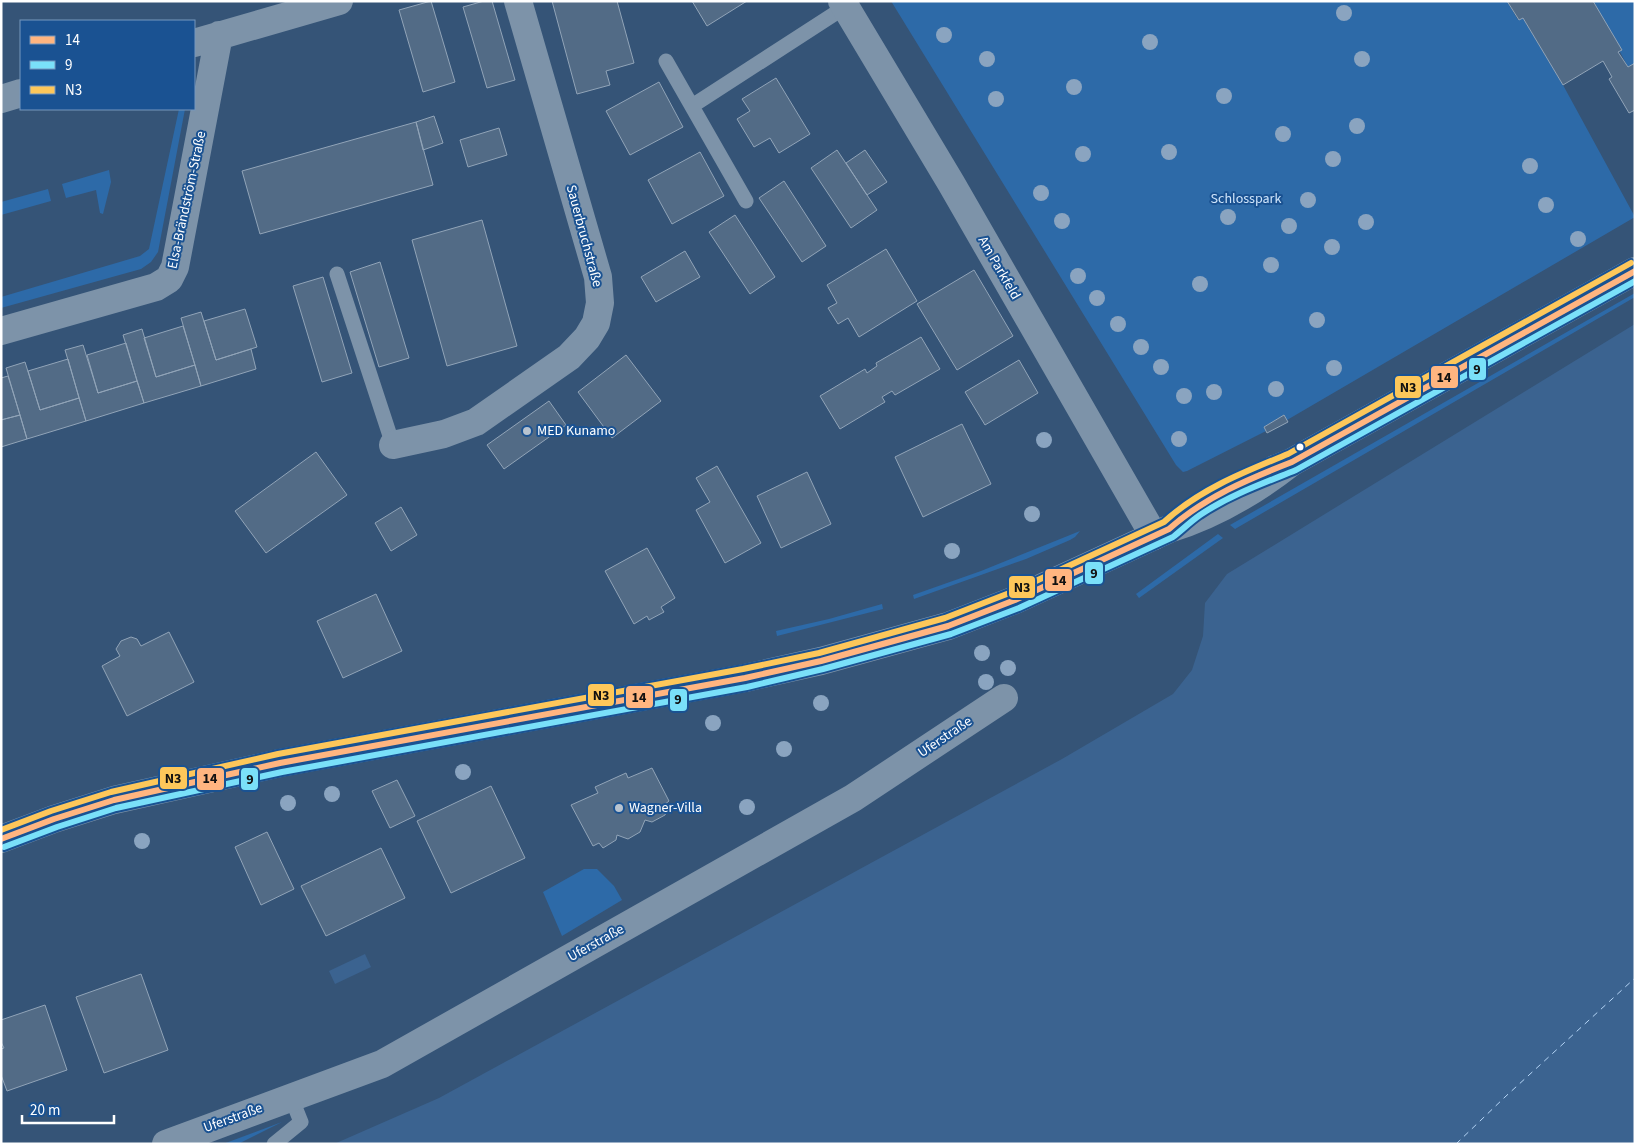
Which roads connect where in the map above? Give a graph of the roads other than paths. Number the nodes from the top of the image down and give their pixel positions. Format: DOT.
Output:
graph roads {
  1 [pos="339,1"];
  2 [pos="518,1"];
  3 [pos="843,4"];
  4 [pos="206,39"];
  5 [pos="666,61"];
  6 [pos="20,93"];
  7 [pos="1,99"];
  8 [pos="692,106"];
  9 [pos="746,200"];
  10 [pos="1635,271"];
  11 [pos="337,274"];
  12 [pos="1,331"];
  13 [pos="393,445"];
  14 [pos="1161,533"];
  15 [pos="1004,698"];
  16 [pos="1,839"];
  17 [pos="291,1097"];
  18 [pos="166,1144"];
  19 [pos="274,1144"];
  1 -- 4 [label="street, Elsa-Brändström-Straße"];
  2 -- 13 [label="street, Sauerbruchstraße"];
  3 -- 8 [label="lane"];
  3 -- 14 [label="street, Am Parkfeld"];
  4 -- 12 [label="street, Elsa-Brändström-Straße"];
  5 -- 8 [label="lane"];
  6 -- 7 [label="street"];
  8 -- 9 [label="lane"];
  10 -- 14 [label="street"];
  11 -- 13 [label="lane"];
  14 -- 16 [label="street"];
  15 -- 17 [label="street, Uferstraße"];
  17 -- 18 [label="street, Uferstraße"];
  17 -- 19 [label="lane"];
}
